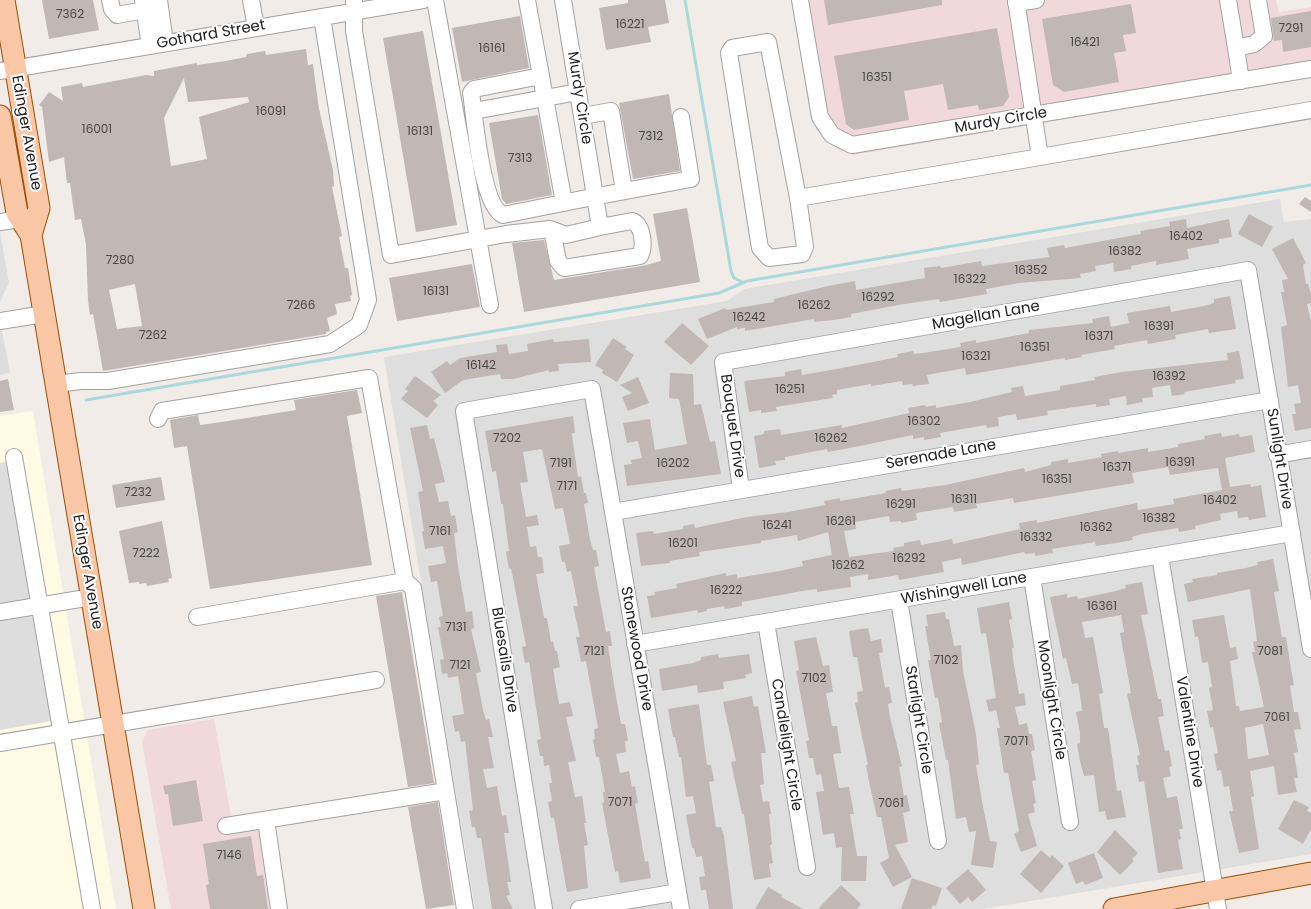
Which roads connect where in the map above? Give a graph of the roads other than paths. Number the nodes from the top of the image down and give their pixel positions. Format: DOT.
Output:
graph roads {
  1 [pos="4,0"];
  2 [pos="110,0"];
  3 [pos="158,0"];
  4 [pos="251,0"];
  5 [pos="423,0"];
  6 [pos="435,0"];
  7 [pos="527,0"];
  8 [pos="562,0"];
  9 [pos="800,0"];
  10 [pos="1036,0"];
  11 [pos="1228,0"];
  12 [pos="1258,0"];
  13 [pos="1016,2"];
  14 [pos="144,5"];
  15 [pos="354,6"];
  16 [pos="322,16"];
  17 [pos="256,28"];
  18 [pos="158,44"];
  19 [pos="1236,48"];
  20 [pos="1311,69"];
  21 [pos="8,70"];
  22 [pos="541,76"];
  23 [pos="1241,80"];
  24 [pos="578,92"];
  25 [pos="544,98"];
  26 [pos="1311,110"];
  27 [pos="474,111"];
  28 [pos="582,116"];
  29 [pos="1035,116"];
  30 [pos="682,117"];
  31 [pos="0,120"];
  32 [pos="1040,158"];
  33 [pos="624,191"];
  34 [pos="595,196"];
  35 [pos="7,198"];
  36 [pos="798,198"];
  37 [pos="564,203"];
  38 [pos="17,225"];
  39 [pos="600,228"];
  40 [pos="552,230"];
  41 [pos="478,239"];
  42 [pos="1248,270"];
  43 [pos="490,305"];
  44 [pos="44,314"];
  45 [pos="0,321"];
  46 [pos="723,362"];
  47 [pos="56,384"];
  48 [pos="592,389"];
  49 [pos="1270,400"];
  50 [pos="158,420"];
  51 [pos="1311,449"];
  52 [pos="1278,455"];
  53 [pos="14,457"];
  54 [pos="741,489"];
  55 [pos="613,512"];
  56 [pos="1292,533"];
  57 [pos="1160,556"];
  58 [pos="1032,577"];
  59 [pos="405,581"];
  60 [pos="92,597"];
  61 [pos="899,600"];
  62 [pos="40,605"];
  63 [pos="0,612"];
  64 [pos="197,617"];
  65 [pos="766,622"];
  66 [pos="635,644"];
  67 [pos="1311,649"];
  68 [pos="376,680"];
  69 [pos="113,724"];
  70 [pos="62,733"];
  71 [pos="0,743"];
  72 [pos="446,791"];
  73 [pos="266,820"];
  74 [pos="1070,822"];
  75 [pos="226,826"];
  76 [pos="938,841"];
  77 [pos="807,867"];
  78 [pos="1311,873"];
  79 [pos="678,892"];
  80 [pos="1216,900"];
  81 [pos="92,909"];
  82 [pos="144,909"];
  83 [pos="280,909"];
  84 [pos="465,909"];
  85 [pos="544,909"];
  86 [pos="580,909"];
  87 [pos="681,909"];
  88 [pos="1114,909"];
  1 -- 21 [label="main road, Edinger Avenue"];
  2 -- 14 [label="street"];
  3 -- 18 [label="street"];
  4 -- 17 [label="street"];
  5 -- 15 [label="street, Gothard Street"];
  6 -- 41 [label="street"];
  7 -- 22 [label="street"];
  8 -- 24 [label="street, Murdy Circle"];
  9 -- 29 [label="street, Murdy Circle"];
  10 -- 13 [label="street"];
  11 -- 19 [label="street"];
  12 -- 19 [label="street"];
  13 -- 29 [label="street"];
  14 -- 18 [label="street"];
  15 -- 16 [label="street, Gothard Street"];
  15 -- 41 [label="street"];
  16 -- 17 [label="street, Gothard Street"];
  16 -- 47 [label="street"];
  17 -- 18 [label="street, Gothard Street"];
  18 -- 21 [label="street, Gothard Street"];
  19 -- 23 [label="street"];
  20 -- 23 [label="street, Murdy Circle"];
  21 -- 38 [label="main road, Edinger Avenue"];
  22 -- 25 [label="street"];
  22 -- 27 [label="street"];
  23 -- 29 [label="street, Murdy Circle"];
  24 -- 25 [label="street"];
  24 -- 28 [label="street, Murdy Circle"];
  25 -- 27 [label="street"];
  25 -- 37 [label="street"];
  26 -- 32 [label="street"];
  27 -- 37 [label="street"];
  28 -- 33 [label="street"];
  28 -- 34 [label="street, Murdy Circle"];
  29 -- 32 [label="street"];
  30 -- 33 [label="street"];
  31 -- 35 [label="main road, Edinger Avenue"];
  32 -- 36 [label="street"];
  33 -- 34 [label="street"];
  34 -- 37 [label="street"];
  34 -- 39 [label="street, Murdy Circle"];
  35 -- 38 [label="main road, Edinger Avenue"];
  36 -- 36 [label="street"];
  38 -- 44 [label="main road, Edinger Avenue"];
  39 -- 40 [label="street"];
  39 -- 40 [label="street"];
  40 -- 41 [label="street"];
  41 -- 43 [label="street"];
  42 -- 46 [label="street, Magellan Lane"];
  42 -- 49 [label="street, Sunlight Drive"];
  44 -- 45 [label="street"];
  44 -- 47 [label="main road, Edinger Avenue"];
  46 -- 54 [label="street, Bouquet Drive"];
  47 -- 60 [label="main road, Edinger Avenue"];
  48 -- 55 [label="street, Stonewood Drive"];
  48 -- 85 [label="street, Bluesails Drive"];
  49 -- 52 [label="street, Sunlight Drive"];
  49 -- 54 [label="street, Serenade Lane"];
  50 -- 59 [label="street"];
  51 -- 52 [label="street"];
  52 -- 56 [label="street, Sunlight Drive"];
  53 -- 62 [label="street"];
  54 -- 55 [label="street, Serenade Lane"];
  55 -- 66 [label="street, Stonewood Drive"];
  56 -- 57 [label="street, Wishingwell Lane"];
  56 -- 67 [label="street, Sunlight Drive"];
  57 -- 58 [label="street, Wishingwell Lane"];
  57 -- 80 [label="street, Valentine Drive"];
  58 -- 61 [label="street, Wishingwell Lane"];
  58 -- 74 [label="street, Moonlight Circle"];
  59 -- 64 [label="street"];
  59 -- 72 [label="street"];
  60 -- 62 [label="street"];
  60 -- 69 [label="main road, Edinger Avenue"];
  61 -- 65 [label="street, Wishingwell Lane"];
  61 -- 76 [label="street, Starlight Circle"];
  62 -- 63 [label="street"];
  62 -- 70 [label="street"];
  65 -- 66 [label="street, Wishingwell Lane"];
  65 -- 77 [label="street, Candlelight Circle"];
  66 -- 79 [label="street, Stonewood Drive"];
  68 -- 69 [label="street"];
  69 -- 70 [label="street"];
  69 -- 82 [label="main road, Edinger Avenue"];
  70 -- 71 [label="street"];
  70 -- 81 [label="street"];
  72 -- 73 [label="street"];
  72 -- 84 [label="street"];
  73 -- 75 [label="street"];
  73 -- 83 [label="street"];
  78 -- 80 [label="main road"];
  79 -- 86 [label="street"];
  79 -- 87 [label="street, Stonewood Drive"];
  80 -- 88 [label="main road"];
}
